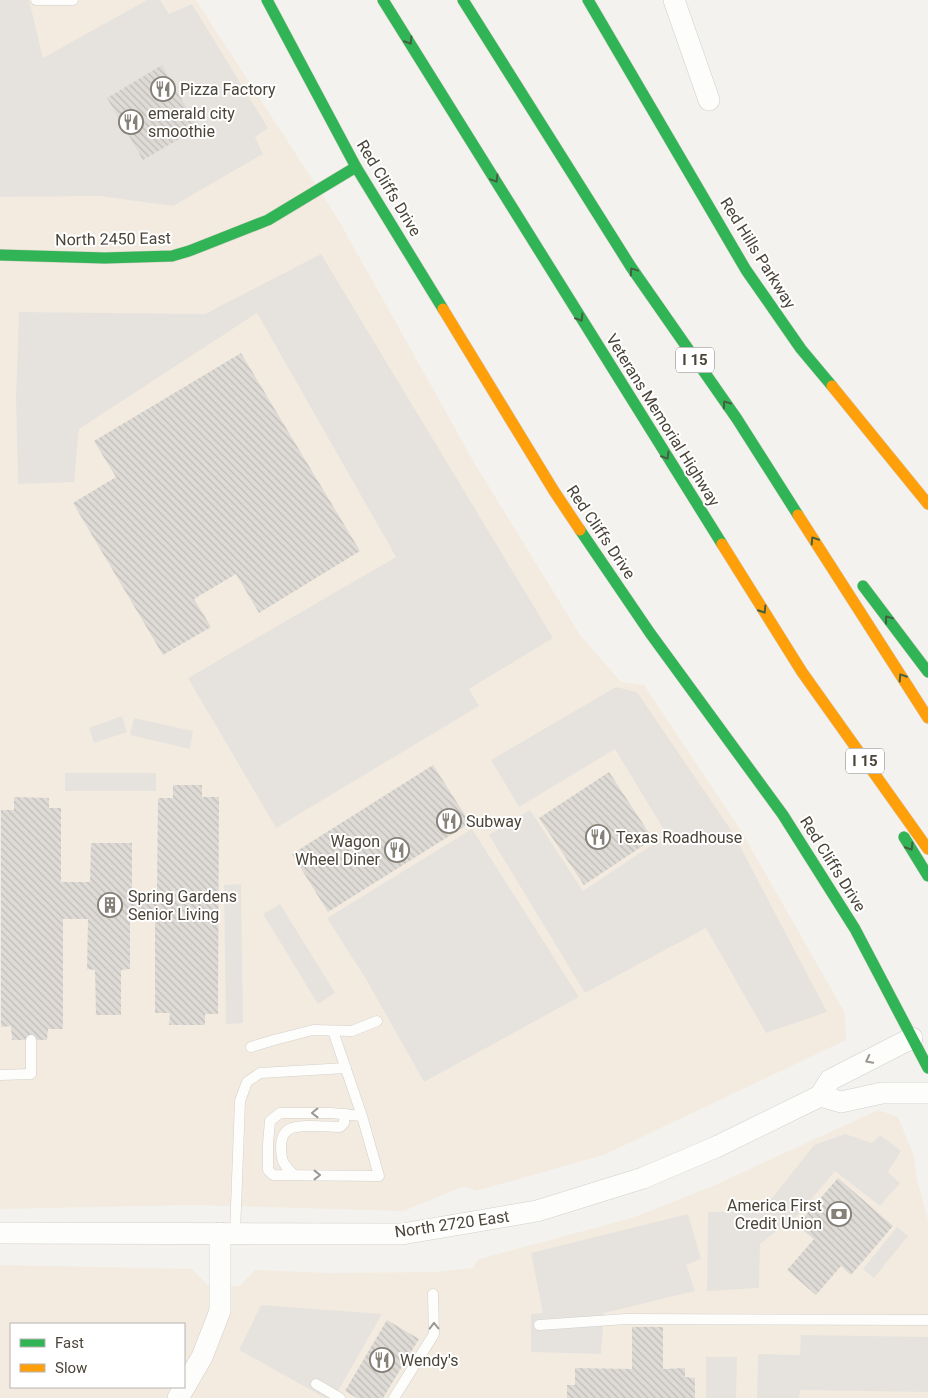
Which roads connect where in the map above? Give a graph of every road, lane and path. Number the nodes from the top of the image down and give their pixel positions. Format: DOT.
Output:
graph roads {
  1 [pos="36,0"];
  2 [pos="73,0"];
  3 [pos="267,0"];
  4 [pos="383,0"];
  5 [pos="463,0"];
  6 [pos="588,0"];
  7 [pos="674,0"];
  8 [pos="709,100"];
  9 [pos="356,167"];
  10 [pos="0,255"];
  11 [pos="737,420"];
  12 [pos="928,504"];
  13 [pos="826,538"];
  14 [pos="856,577"];
  15 [pos="802,672"];
  16 [pos="928,672"];
  17 [pos="928,718"];
  18 [pos="928,850"];
  19 [pos="928,876"];
  20 [pos="376,1021"];
  21 [pos="333,1031"];
  22 [pos="912,1038"];
  23 [pos="31,1040"];
  24 [pos="251,1047"];
  25 [pos="346,1068"];
  26 [pos="928,1068"];
  27 [pos="0,1076"];
  28 [pos="928,1093"];
  29 [pos="820,1096"];
  30 [pos="345,1114"];
  31 [pos="362,1116"];
  32 [pos="294,1175"];
  33 [pos="0,1233"];
  34 [pos="227,1233"];
  35 [pos="433,1294"];
  36 [pos="928,1320"];
  37 [pos="539,1325"];
  38 [pos="316,1384"];
  39 [pos="185,1386"];
  40 [pos="340,1398"];
  41 [pos="394,1398"];
  1 -- 2 [label="lane"];
  3 -- 9 [label="main road, Red Cliffs Drive"];
  4 -- 15 [label="main road, Veterans Memorial Highway / I 15, one-way"];
  11 -- 5 [label="main road, I 15, one-way"];
  6 -- 12 [label="main road, Red Hills Parkway"];
  7 -- 8 [label="street"];
  9 -- 10 [label="main road, North 2450 East"];
  9 -- 22 [label="main road, Red Cliffs Drive"];
  11 -- 13 [label="main road"];
  17 -- 11 [label="main road, I 15, one-way"];
  16 -- 14 [label="main road, one-way"];
  15 -- 18 [label="main road, Veterans Memorial Highway / I 15"];
  15 -- 19 [label="main road, one-way"];
  20 -- 21 [label="lane"];
  21 -- 24 [label="lane"];
  21 -- 25 [label="lane"];
  22 -- 26 [label="main road, Red Cliffs Drive"];
  22 -- 29 [label="street, North 2720 East, one-way"];
  23 -- 27 [label="lane"];
  25 -- 31 [label="lane"];
  25 -- 34 [label="lane"];
  28 -- 29 [label="street"];
  29 -- 34 [label="street, North 2720 East"];
  30 -- 31 [label="lane"];
  30 -- 32 [label="lane"];
  30 -- 32 [label="lane, one-way"];
  32 -- 31 [label="lane, one-way"];
  33 -- 34 [label="street, North 2720 East"];
  34 -- 39 [label="street"];
  41 -- 35 [label="lane, one-way"];
  36 -- 37 [label="lane"];
  38 -- 40 [label="lane"];
}
